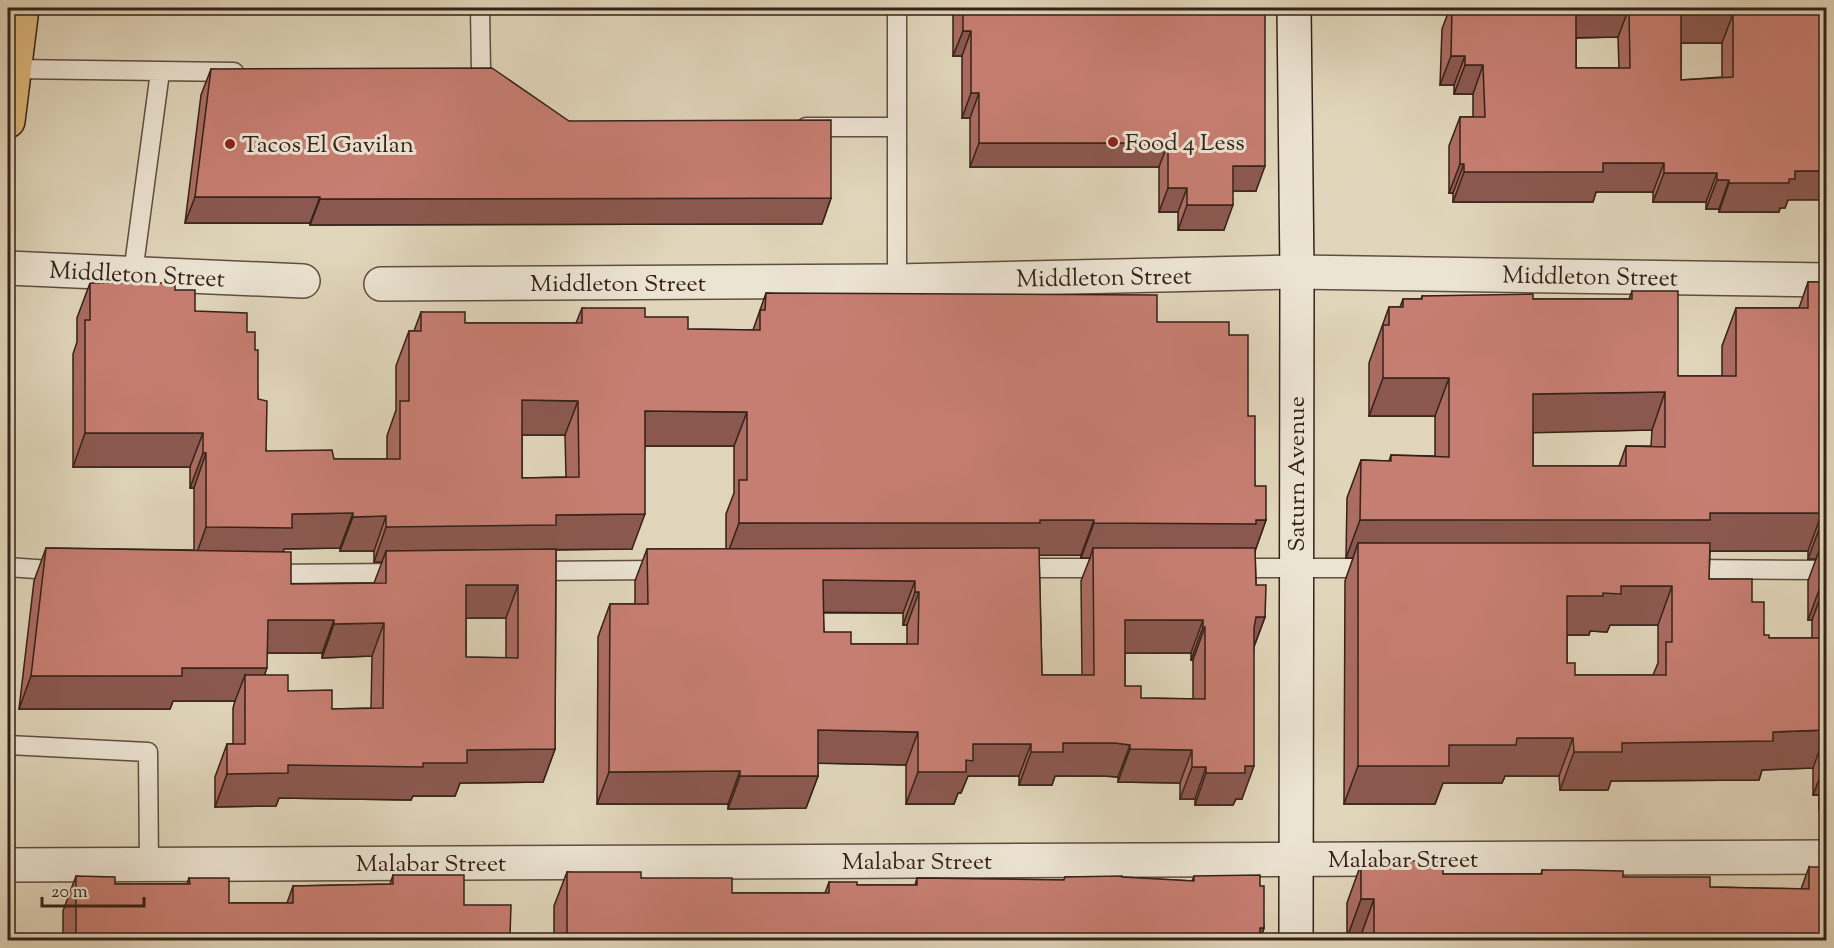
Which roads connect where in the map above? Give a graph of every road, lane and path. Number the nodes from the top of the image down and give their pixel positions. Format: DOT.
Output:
graph roads {
  1 [pos="22,8"];
  2 [pos="480,8"];
  3 [pos="897,8"];
  4 [pos="1294,8"];
  5 [pos="14,69"];
  6 [pos="160,72"];
  7 [pos="246,72"];
  8 [pos="459,72"];
  9 [pos="481,72"];
  10 [pos="500,84"];
  11 [pos="8,121"];
  12 [pos="791,128"];
  13 [pos="897,128"];
  14 [pos="8,268"];
  15 [pos="1297,272"];
  16 [pos="133,273"];
  17 [pos="1827,280"];
  18 [pos="303,281"];
  19 [pos="897,281"];
  20 [pos="381,284"];
  21 [pos="8,567"];
  22 [pos="997,568"];
  23 [pos="1128,568"];
  24 [pos="1212,568"];
  25 [pos="1296,568"];
  26 [pos="1390,568"];
  27 [pos="674,569"];
  28 [pos="1673,569"];
  29 [pos="1827,570"];
  30 [pos="84,572"];
  31 [pos="519,572"];
  32 [pos="424,573"];
  33 [pos="247,574"];
  34 [pos="8,745"];
  35 [pos="1827,857"];
  36 [pos="1297,860"];
  37 [pos="8,865"];
  38 [pos="149,865"];
  39 [pos="1296,940"];
  1 -- 5 [label="main road"];
  2 -- 9 [label="lane"];
  3 -- 13 [label="lane"];
  4 -- 15 [label="street, Saturn Avenue"];
  5 -- 6 [label="lane"];
  5 -- 11 [label="main road"];
  6 -- 7 [label="lane"];
  6 -- 16 [label="lane"];
  8 -- 9 [label="lane"];
  9 -- 10 [label="lane"];
  12 -- 13 [label="lane"];
  13 -- 19 [label="lane"];
  14 -- 16 [label="street, Middleton Street"];
  15 -- 17 [label="street, Middleton Street"];
  15 -- 19 [label="street, Middleton Street"];
  15 -- 25 [label="street, Saturn Avenue"];
  16 -- 18 [label="street, Middleton Street"];
  19 -- 20 [label="street, Middleton Street"];
  21 -- 30 [label="lane"];
  22 -- 23 [label="lane"];
  24 -- 25 [label="lane"];
  25 -- 26 [label="lane"];
  25 -- 36 [label="street, Saturn Avenue"];
  27 -- 31 [label="lane"];
  28 -- 29 [label="lane"];
  32 -- 33 [label="lane"];
  34 -- 38 [label="lane"];
  35 -- 36 [label="street, Malabar Street"];
  36 -- 38 [label="street, Malabar Street"];
  36 -- 39 [label="street, Saturn Avenue"];
  37 -- 38 [label="street, Malabar Street"];
}
